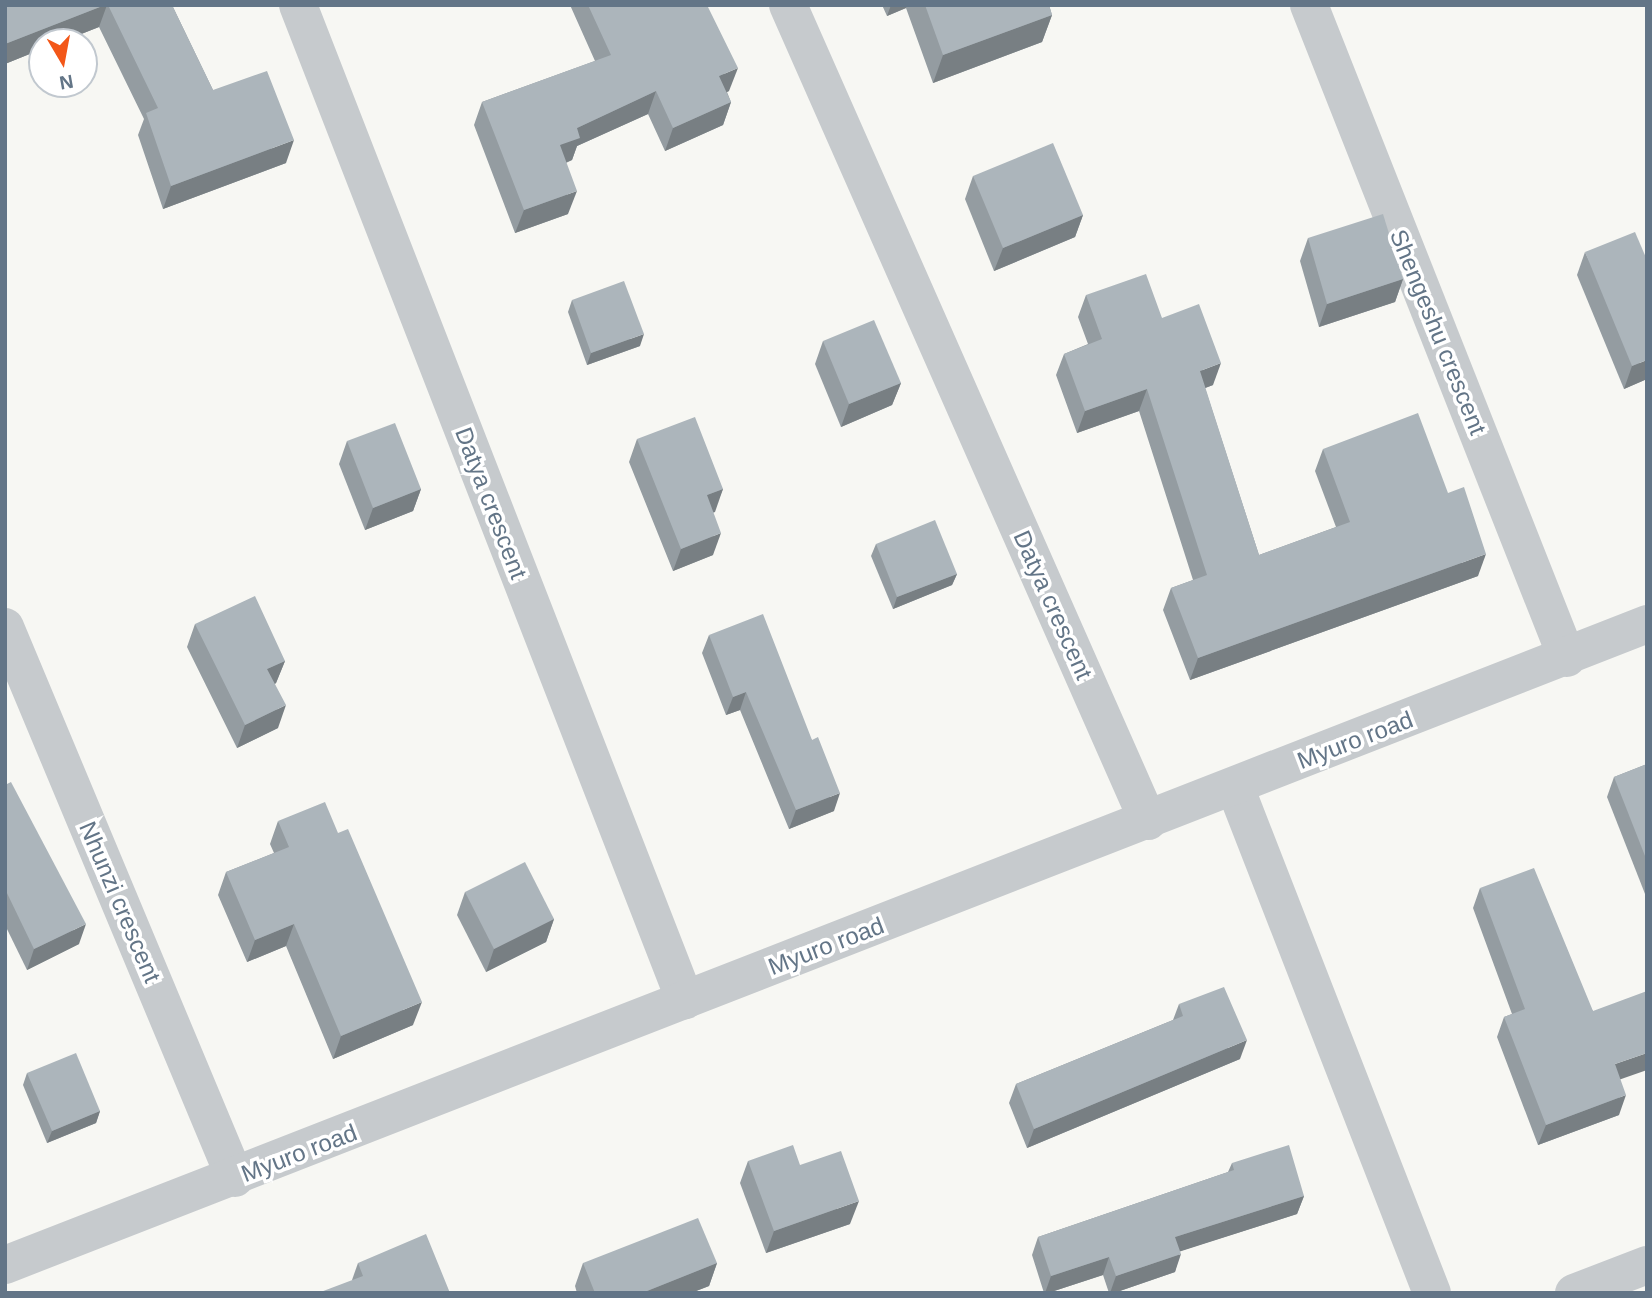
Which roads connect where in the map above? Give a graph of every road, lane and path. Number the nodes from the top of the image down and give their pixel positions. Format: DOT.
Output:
graph roads {
  1 [pos="298,5"];
  2 [pos="788,5"];
  3 [pos="1309,5"];
  4 [pos="1647,624"];
  5 [pos="5,626"];
  6 [pos="1567,658"];
  7 [pos="1235,787"];
  8 [pos="1148,821"];
  9 [pos="685,1000"];
  10 [pos="235,1178"];
  11 [pos="5,1265"];
  12 [pos="1647,1265"];
  13 [pos="1432,1293"];
  14 [pos="1574,1293"];
  1 -- 9 [label="street, Datya crescent"];
  2 -- 8 [label="street, Datya crescent"];
  3 -- 6 [label="street, Shengeshu crescent"];
  4 -- 6 [label="street, Myuro road"];
  5 -- 10 [label="street, Nhunzi crescent"];
  6 -- 7 [label="street, Myuro road"];
  7 -- 8 [label="street, Myuro road"];
  7 -- 13 [label="street"];
  8 -- 9 [label="street, Myuro road"];
  9 -- 10 [label="street, Myuro road"];
  10 -- 11 [label="street, Myuro road"];
  12 -- 14 [label="street"];
}
